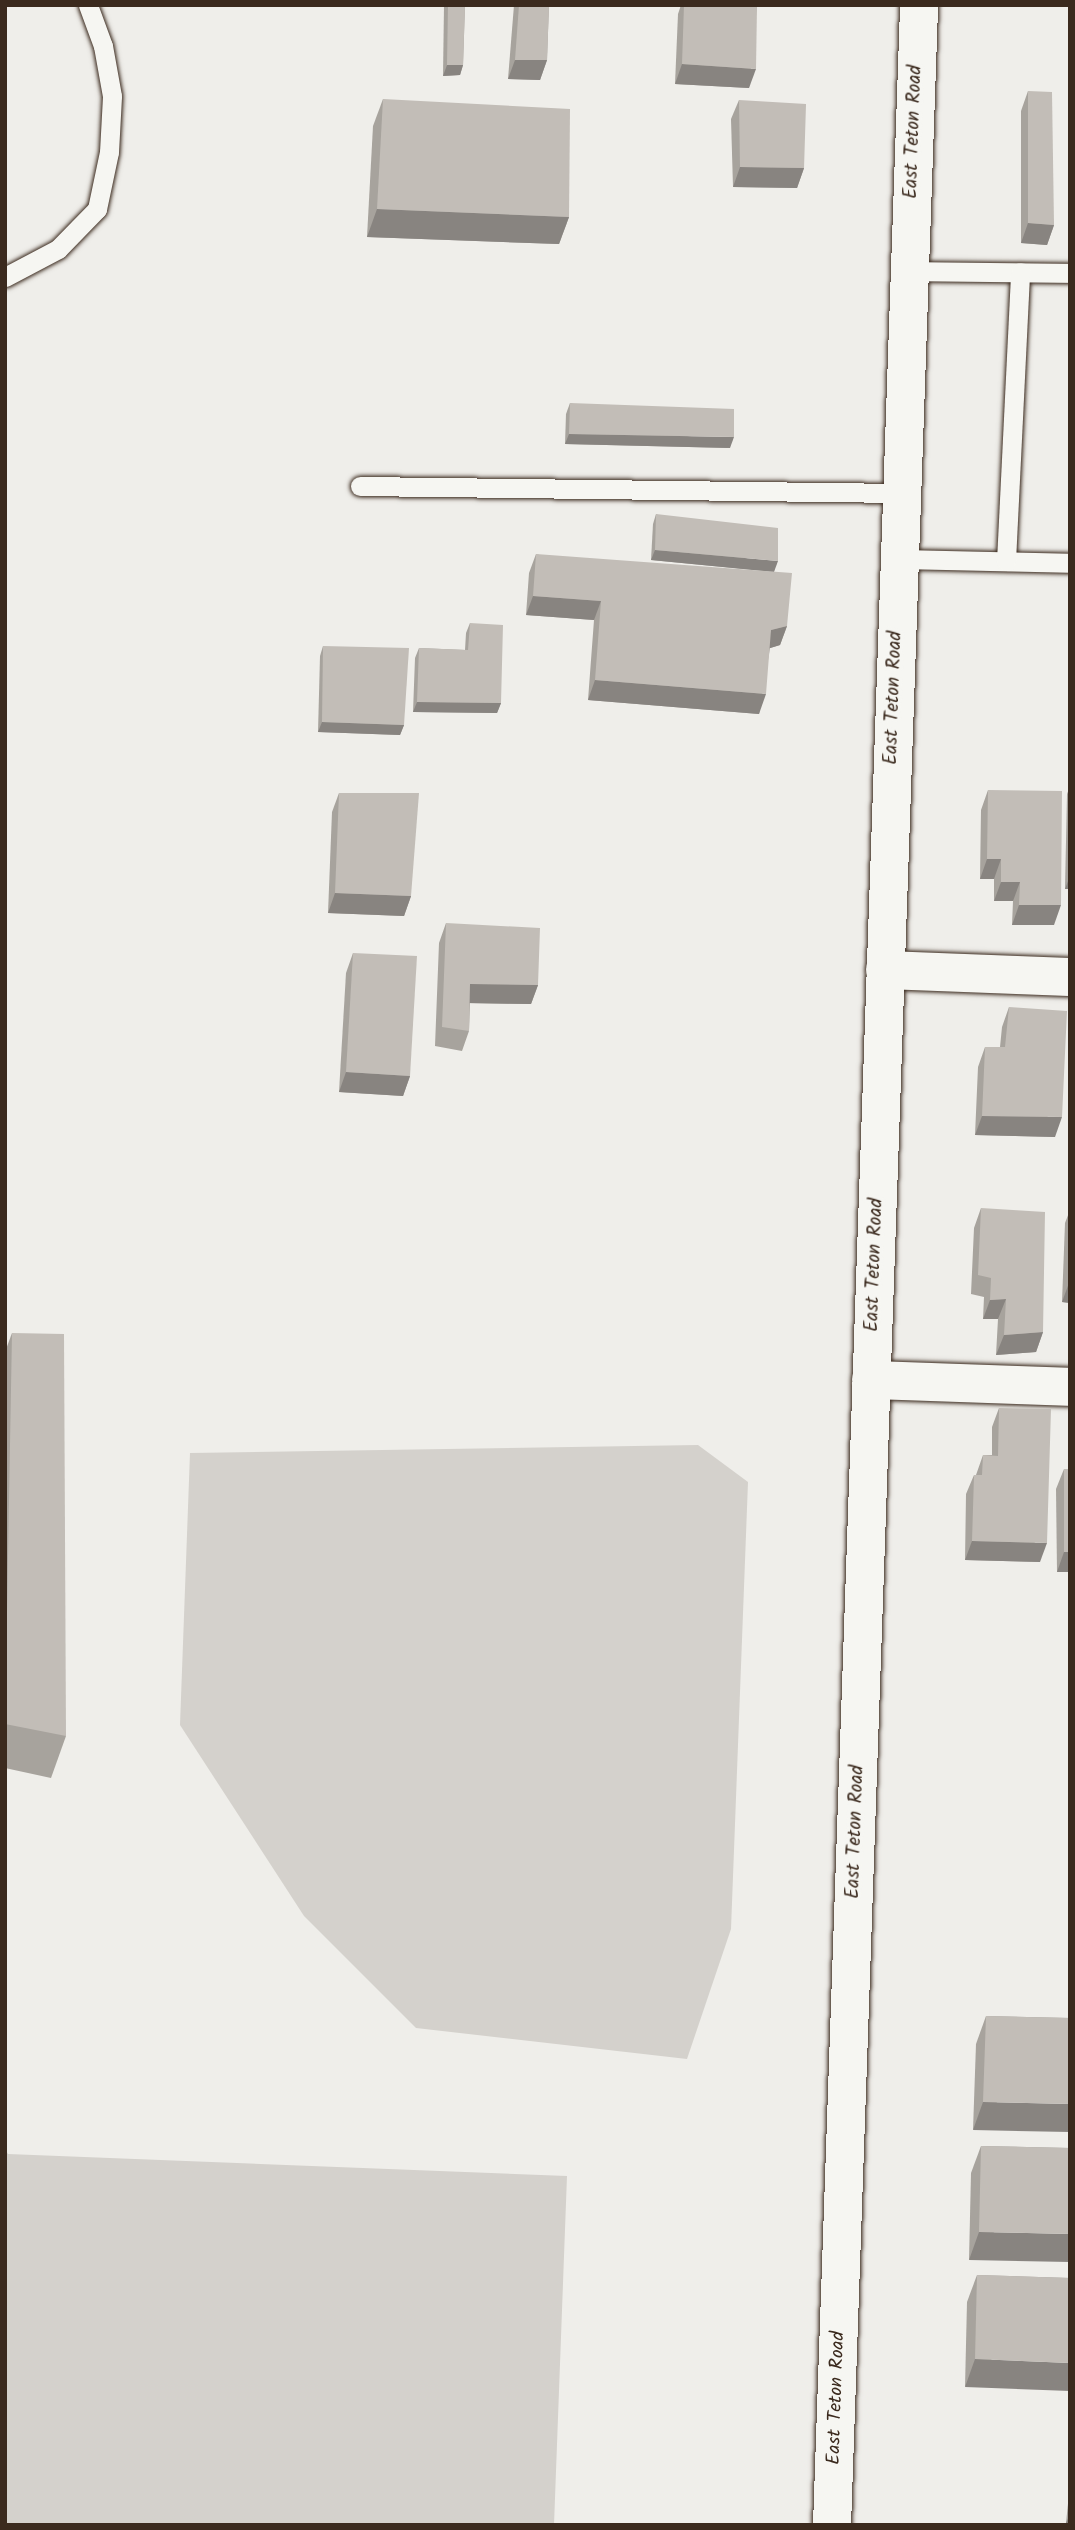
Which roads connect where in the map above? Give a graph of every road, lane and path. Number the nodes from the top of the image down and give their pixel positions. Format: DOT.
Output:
graph roads {
  1 [pos="88,5"];
  2 [pos="919,5"];
  3 [pos="909,271"];
  4 [pos="1020,272"];
  5 [pos="1070,273"];
  6 [pos="5,277"];
  7 [pos="360,486"];
  8 [pos="901,493"];
  9 [pos="899,559"];
  10 [pos="1006,561"];
  11 [pos="1070,563"];
  12 [pos="885,970"];
  13 [pos="1070,977"];
  14 [pos="871,1380"];
  15 [pos="1070,1387"];
  16 [pos="832,2525"];
  1 -- 6 [label="lane"];
  2 -- 3 [label="street, East Teton Road"];
  3 -- 4 [label="lane"];
  3 -- 8 [label="street, East Teton Road"];
  4 -- 5 [label="lane"];
  4 -- 10 [label="lane"];
  7 -- 8 [label="lane"];
  8 -- 9 [label="street, East Teton Road"];
  9 -- 10 [label="lane"];
  9 -- 12 [label="street, East Teton Road"];
  10 -- 11 [label="lane"];
  12 -- 13 [label="street"];
  12 -- 14 [label="street, East Teton Road"];
  14 -- 15 [label="street"];
  14 -- 16 [label="street, East Teton Road"];
}
